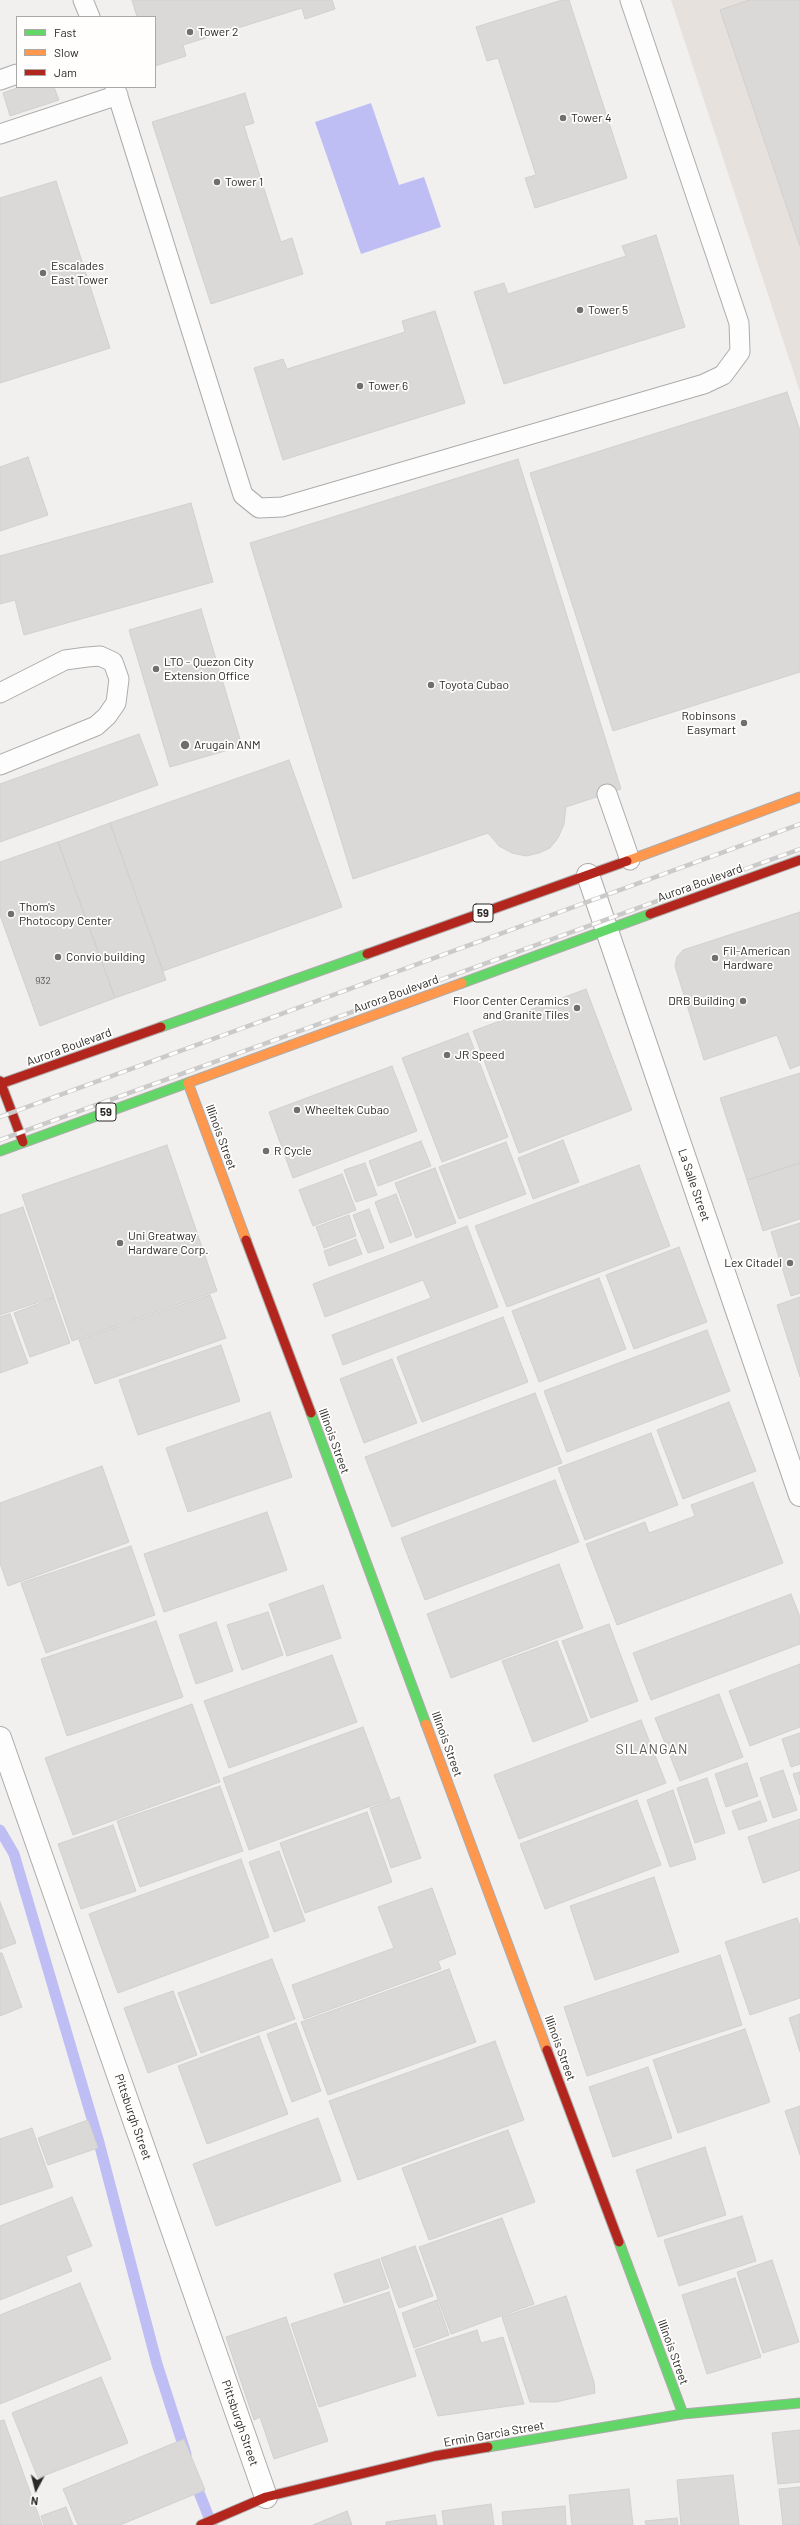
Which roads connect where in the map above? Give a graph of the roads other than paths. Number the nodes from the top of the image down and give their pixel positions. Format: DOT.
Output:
graph roads {
  1 [pos="83,0"];
  2 [pos="630,0"];
  3 [pos="90,16"];
  4 [pos="16,74"];
  5 [pos="0,80"];
  6 [pos="116,91"];
  7 [pos="0,134"];
  8 [pos="0,693"];
  9 [pos="0,765"];
  10 [pos="607,794"];
  11 [pos="800,797"];
  12 [pos="630,860"];
  13 [pos="800,860"];
  14 [pos="588,875"];
  15 [pos="606,929"];
  16 [pos="0,1083"];
  17 [pos="188,1083"];
  18 [pos="23,1142"];
  19 [pos="0,1151"];
  20 [pos="800,1495"];
  21 [pos="0,1738"];
  22 [pos="800,2403"];
  23 [pos="683,2414"];
  24 [pos="266,2497"];
  25 [pos="202,2525"];
  1 -- 3 [label="lane"];
  2 -- 6 [label="lane"];
  4 -- 5 [label="lane"];
  6 -- 7 [label="lane"];
  8 -- 9 [label="lane"];
  10 -- 12 [label="lane"];
  11 -- 12 [label="street, Aurora Boulevard / 59"];
  12 -- 14 [label="street, Aurora Boulevard / 59"];
  13 -- 15 [label="street, Aurora Boulevard / 59"];
  14 -- 15 [label="street, La Salle Street"];
  14 -- 16 [label="street, Aurora Boulevard / 59"];
  15 -- 17 [label="street, Aurora Boulevard / 59"];
  15 -- 20 [label="street, La Salle Street"];
  16 -- 18 [label="street"];
  17 -- 18 [label="street, Aurora Boulevard / 59"];
  17 -- 23 [label="street, Illinois Street"];
  18 -- 19 [label="street, Aurora Boulevard / 59"];
  21 -- 24 [label="street, Pittsburgh Street"];
  22 -- 23 [label="street, Ermin Garcia Street"];
  23 -- 24 [label="street, Ermin Garcia Street"];
  24 -- 25 [label="street, Ermin Garcia Street"];
}
